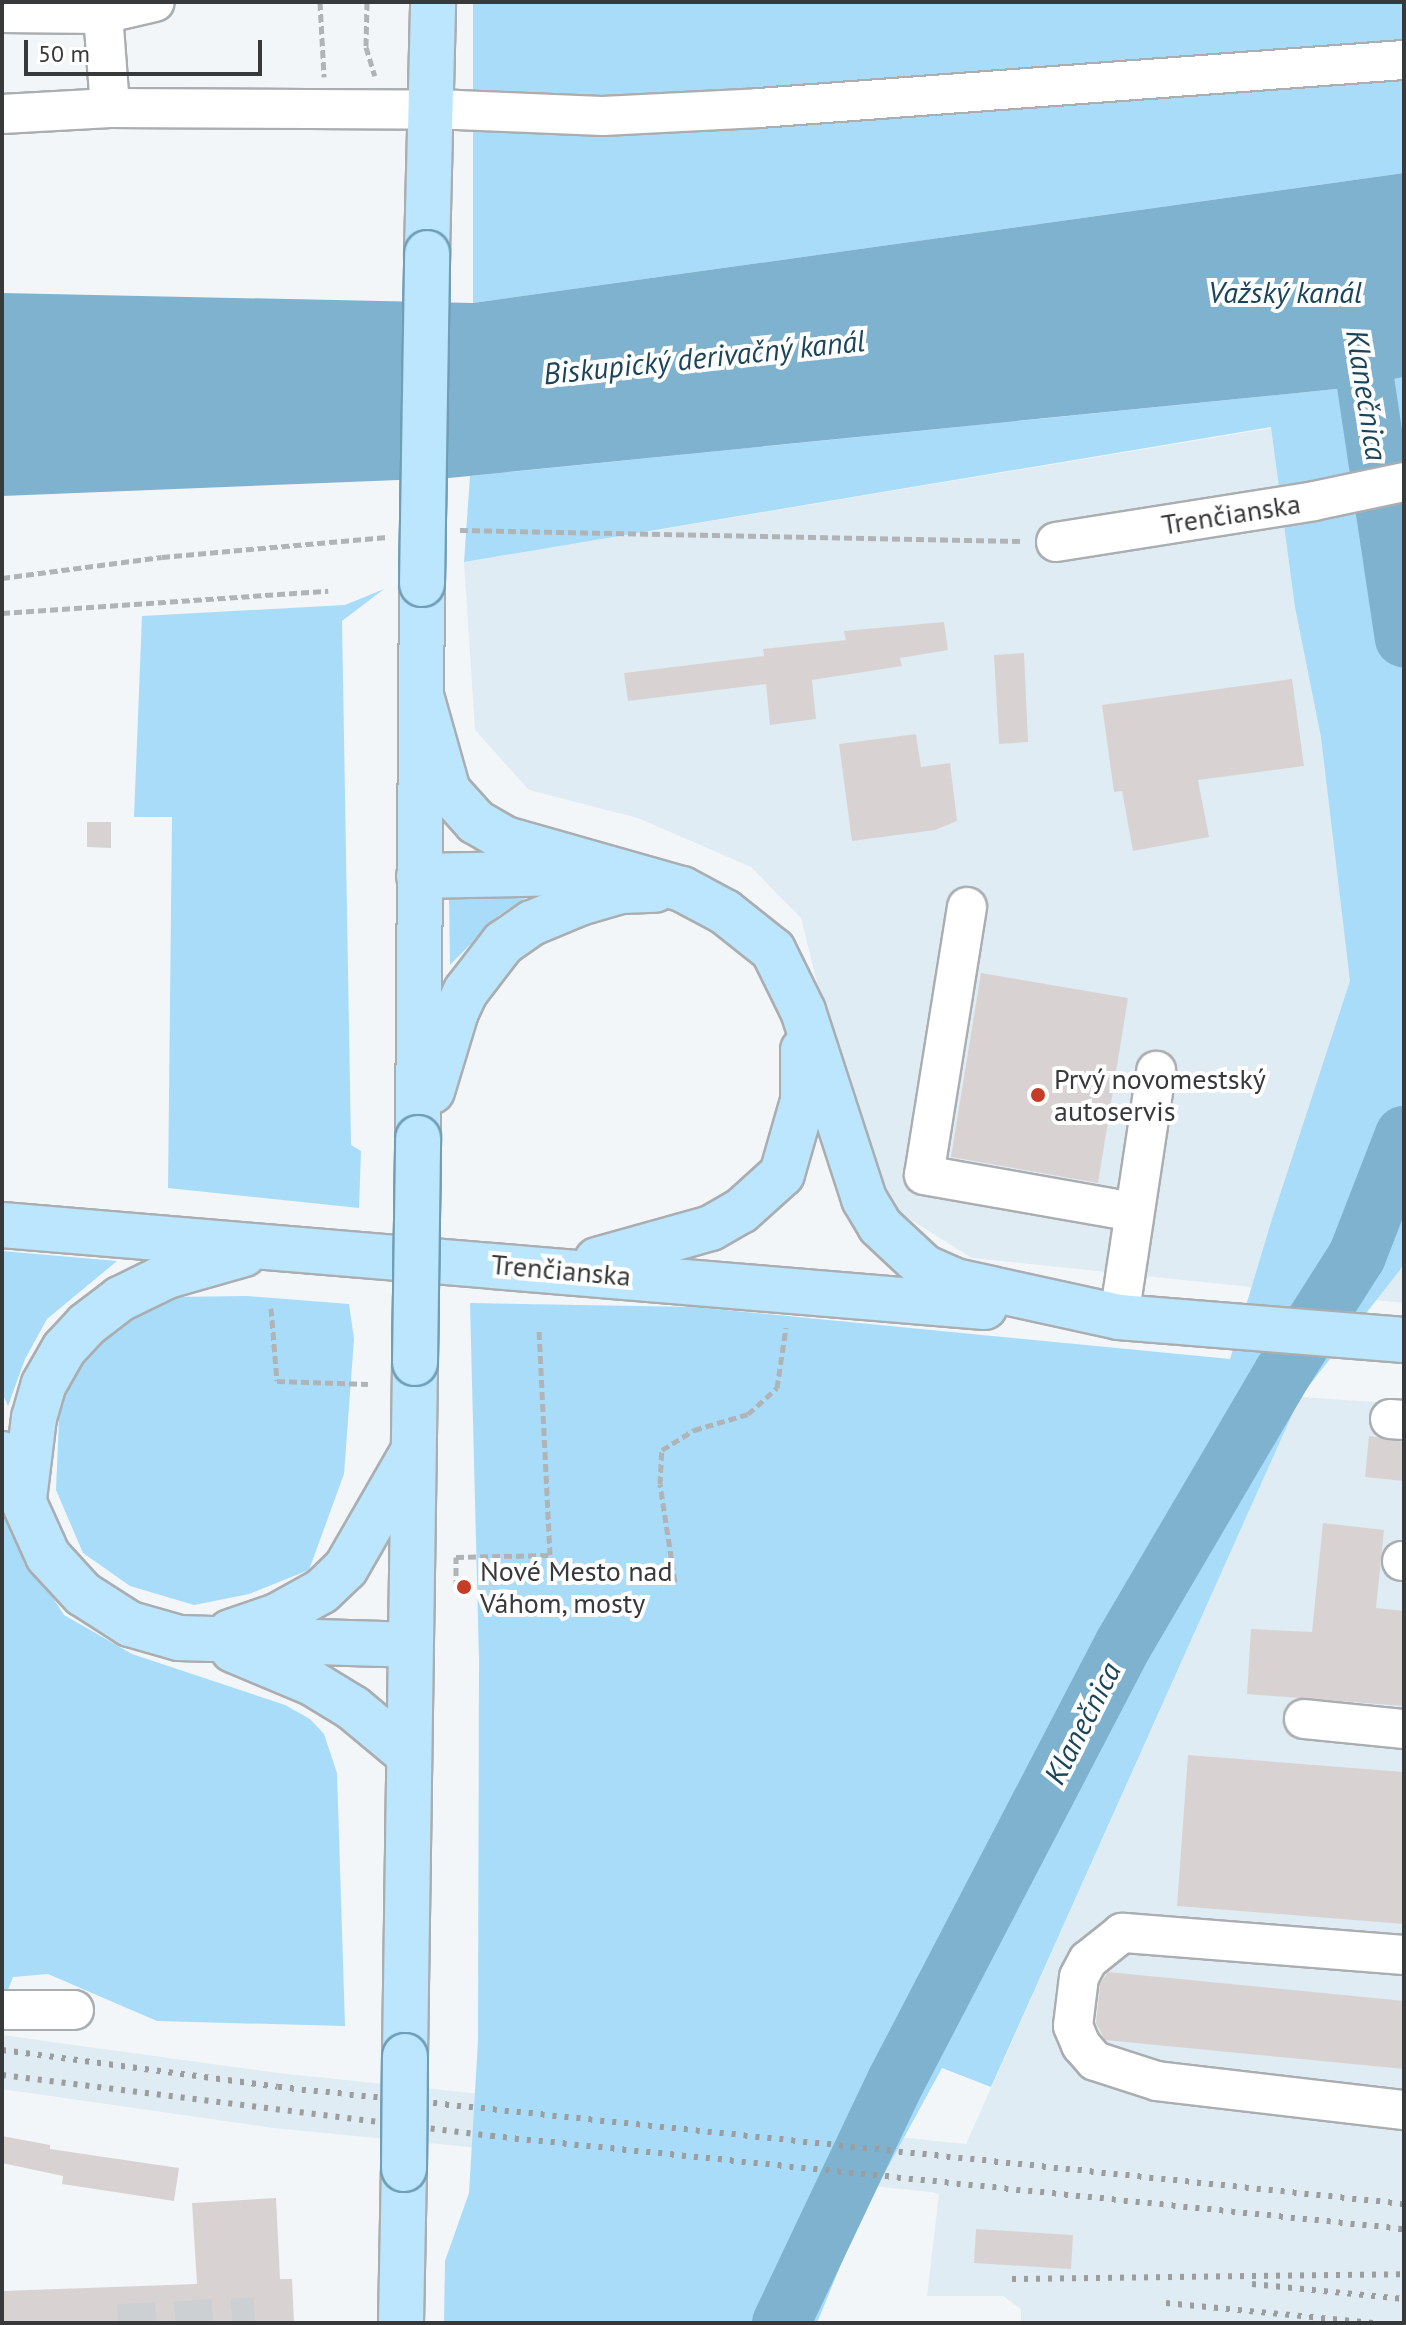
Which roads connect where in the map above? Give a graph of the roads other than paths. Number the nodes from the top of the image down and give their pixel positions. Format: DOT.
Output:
graph roads {
  1 [pos="155,2"];
  2 [pos="433,4"];
  3 [pos="2,13"];
  4 [pos="103,14"];
  5 [pos="1404,60"];
  6 [pos="110,108"];
  7 [pos="430,110"];
  8 [pos="2,114"];
  9 [pos="1404,482"];
  10 [pos="1056,542"];
  11 [pos="422,699"];
  12 [pos="617,871"];
  13 [pos="419,876"];
  14 [pos="682,889"];
  15 [pos="967,907"];
  16 [pos="803,1011"];
  17 [pos="1156,1071"];
  18 [pos="418,1138"];
  19 [pos="1133,1212"];
  20 [pos="2,1225"];
  21 [pos="271,1246"];
  22 [pos="557,1270"];
  23 [pos="1119,1317"];
  24 [pos="1404,1340"];
  25 [pos="413,1451"];
  26 [pos="2,1454"];
  27 [pos="24,1499"];
  28 [pos="209,1639"];
  29 [pos="409,1645"];
  30 [pos="1304,1719"];
  31 [pos="1404,1729"];
  32 [pos="408,1754"];
  33 [pos="1404,1955"];
  34 [pos="2,2010"];
  35 [pos="74,2010"];
  36 [pos="1404,2110"];
  37 [pos="401,2323"];
  1 -- 4 [label="street"];
  2 -- 7 [label="main road"];
  3 -- 4 [label="street"];
  4 -- 6 [label="street"];
  5 -- 7 [label="street"];
  6 -- 7 [label="street"];
  6 -- 8 [label="street"];
  7 -- 11 [label="main road, bridge"];
  9 -- 10 [label="street, Trenčianska"];
  11 -- 12 [label="main road"];
  11 -- 13 [label="main road"];
  12 -- 13 [label="main road"];
  12 -- 14 [label="main road"];
  13 -- 18 [label="main road"];
  14 -- 16 [label="main road"];
  14 -- 18 [label="main road"];
  15 -- 19 [label="street"];
  16 -- 22 [label="main road"];
  16 -- 23 [label="main road"];
  17 -- 19 [label="street"];
  18 -- 25 [label="main road, bridge"];
  19 -- 23 [label="street"];
  20 -- 21 [label="main road, Trenčianska"];
  21 -- 22 [label="main road, Trenčianska"];
  21 -- 27 [label="main road"];
  22 -- 23 [label="main road, Trenčianska"];
  23 -- 24 [label="main road"];
  25 -- 28 [label="main road"];
  25 -- 29 [label="main road"];
  26 -- 27 [label="main road"];
  27 -- 28 [label="main road"];
  28 -- 29 [label="main road"];
  28 -- 32 [label="main road"];
  29 -- 32 [label="main road"];
  30 -- 31 [label="street"];
  32 -- 37 [label="main road, bridge"];
  33 -- 36 [label="street"];
  34 -- 35 [label="street"];
}
